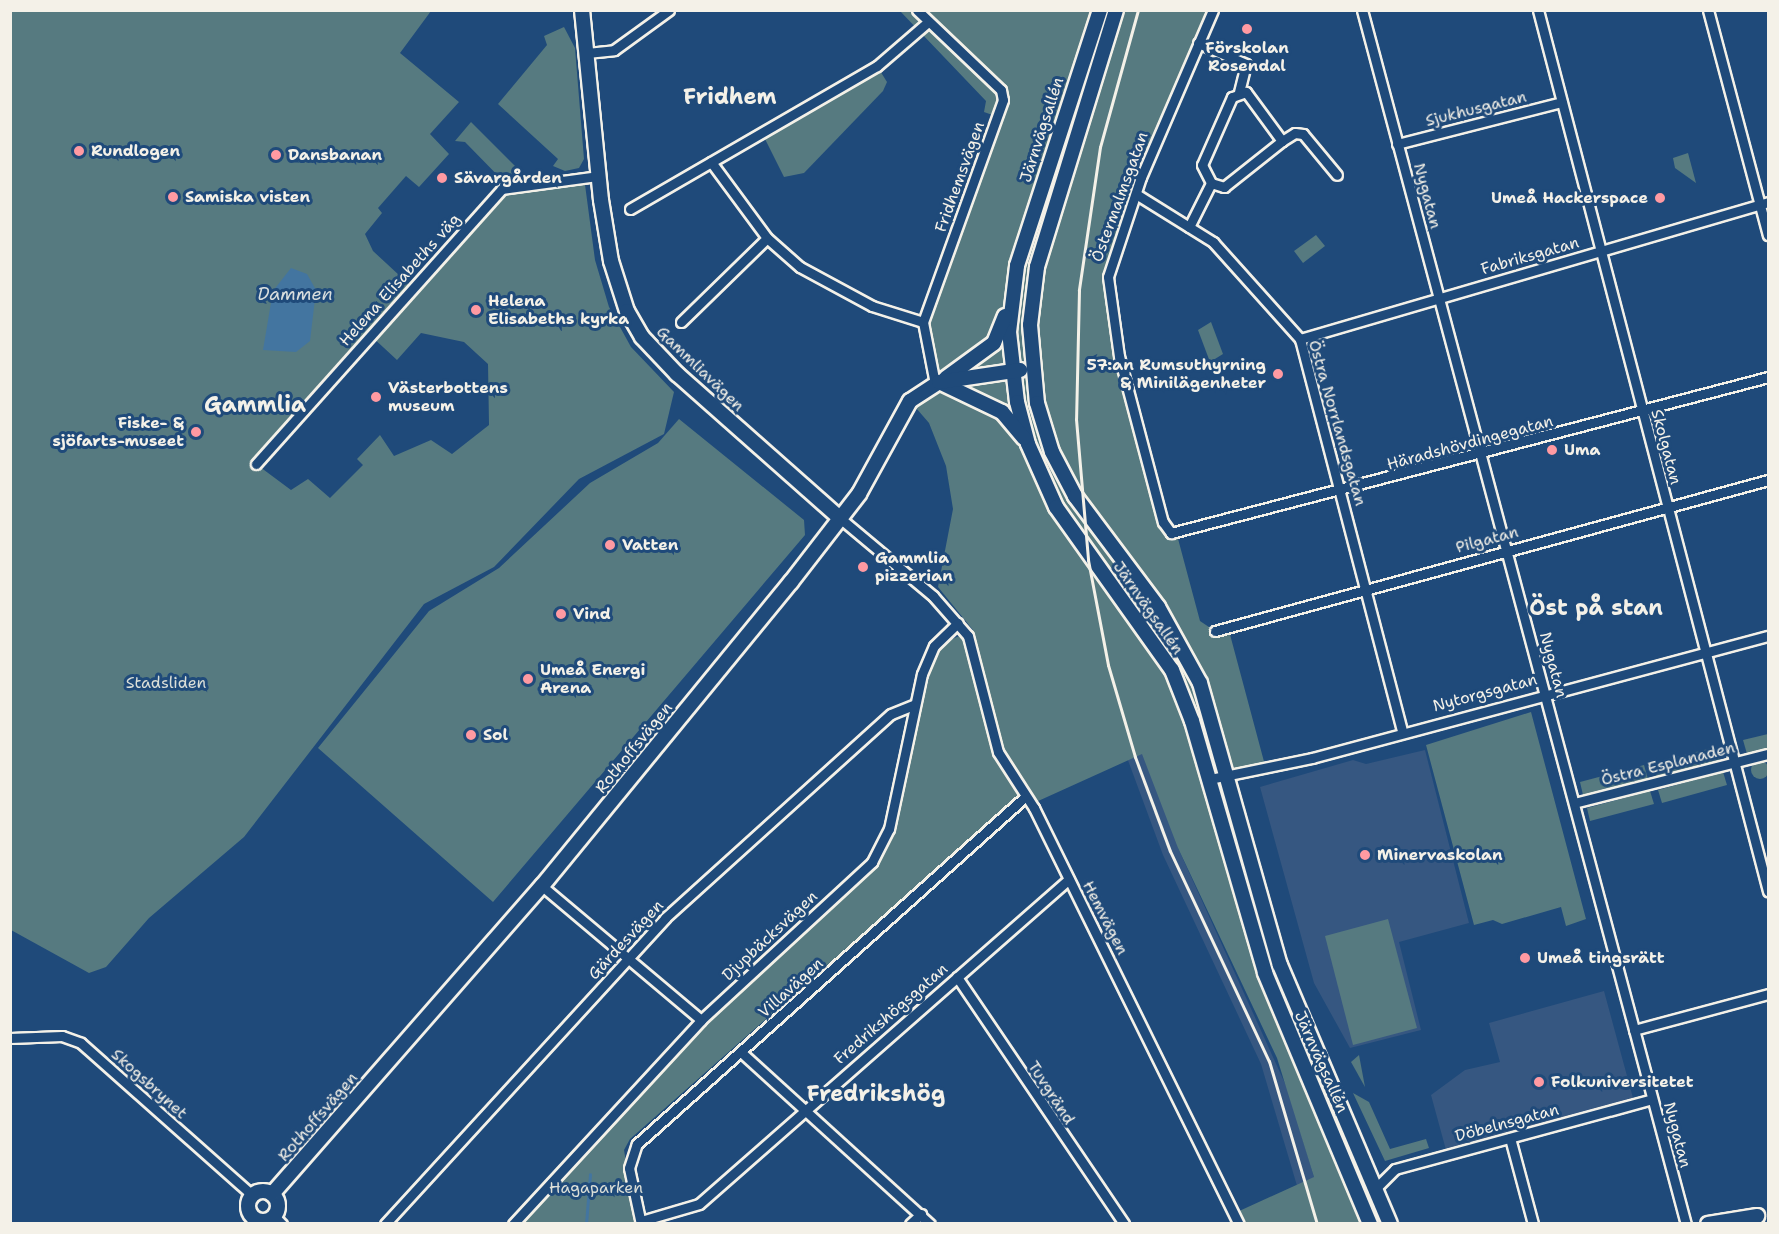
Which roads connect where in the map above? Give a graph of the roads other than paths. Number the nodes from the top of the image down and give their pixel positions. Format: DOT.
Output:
graph roads {
  1 [pos="582,10"];
  2 [pos="669,10"];
  3 [pos="917,10"];
  4 [pos="1100,10"];
  5 [pos="1116,10"];
  6 [pos="1213,10"];
  7 [pos="1362,10"];
  8 [pos="1538,10"];
  9 [pos="1708,10"];
  10 [pos="928,22"];
  11 [pos="1198,43"];
  12 [pos="586,53"];
  13 [pos="1239,92"];
  14 [pos="1562,102"];
  15 [pos="1282,141"];
  16 [pos="1398,144"];
  17 [pos="711,162"];
  18 [pos="1337,175"];
  19 [pos="598,176"];
  20 [pos="1211,183"];
  21 [pos="1136,194"];
  22 [pos="1764,203"];
  23 [pos="630,209"];
  24 [pos="1189,227"];
  25 [pos="1768,235"];
  26 [pos="767,238"];
  27 [pos="1598,251"];
  28 [pos="1011,296"];
  29 [pos="1440,298"];
  30 [pos="681,322"];
  31 [pos="923,322"];
  32 [pos="1300,339"];
  33 [pos="1031,368"];
  34 [pos="1012,371"];
  35 [pos="1768,377"];
  36 [pos="937,383"];
  37 [pos="1641,413"];
  38 [pos="1028,444"];
  39 [pos="1482,456"];
  40 [pos="256,464"];
  41 [pos="1768,480"];
  42 [pos="1342,491"];
  43 [pos="1667,508"];
  44 [pos="841,519"];
  45 [pos="1177,535"];
  46 [pos="1506,550"];
  47 [pos="1365,589"];
  48 [pos="958,623"];
  49 [pos="1215,631"];
  50 [pos="1768,636"];
  51 [pos="1706,652"];
  52 [pos="1545,693"];
  53 [pos="913,705"];
  54 [pos="1402,730"];
  55 [pos="1768,754"];
  56 [pos="1734,763"];
  57 [pos="1228,775"];
  58 [pos="1210,779"];
  59 [pos="1025,797"];
  60 [pos="1574,803"];
  61 [pos="1069,879"];
  62 [pos="542,886"];
  63 [pos="1768,891"];
  64 [pos="628,958"];
  65 [pos="957,976"];
  66 [pos="1768,994"];
  67 [pos="701,1020"];
  68 [pos="1634,1030"];
  69 [pos="10,1038"];
  70 [pos="742,1053"];
  71 [pos="1652,1099"];
  72 [pos="804,1110"];
  73 [pos="1510,1138"];
  74 [pos="1377,1186"];
  75 [pos="272,1194"];
  76 [pos="252,1196"];
  77 [pos="921,1214"];
  78 [pos="1757,1217"];
  79 [pos="278,1220"];
  80 [pos="250,1221"];
  81 [pos="641,1222"];
  82 [pos="1532,1222"];
  83 [pos="1238,1223"];
  84 [pos="385,1224"];
  85 [pos="513,1224"];
  86 [pos="910,1224"];
  87 [pos="930,1224"];
  88 [pos="1124,1224"];
  89 [pos="1370,1224"];
  90 [pos="1390,1224"];
  91 [pos="1686,1224"];
  92 [pos="1708,1224"];
  1 -- 12 [label="main road, Gammliavägen"];
  2 -- 12 [label="street"];
  3 -- 10 [label="street, Fridhemsvägen"];
  4 -- 28 [label="main road, Järnvägsallén"];
  5 -- 33 [label="main road, Järnvägsallén"];
  6 -- 11 [label="street, Östermalmsgatan"];
  7 -- 16 [label="street, Nygatan"];
  8 -- 14 [label="street, Skolgatan"];
  9 -- 22 [label="street"];
  10 -- 17 [label="street"];
  10 -- 31 [label="street, Fridhemsvägen"];
  11 -- 13 [label="street"];
  11 -- 21 [label="street, Östermalmsgatan"];
  12 -- 19 [label="main road, Gammliavägen"];
  13 -- 15 [label="street"];
  13 -- 20 [label="street"];
  14 -- 16 [label="street, Sjukhusgatan"];
  14 -- 27 [label="street, Skolgatan"];
  15 -- 18 [label="street"];
  15 -- 20 [label="street"];
  16 -- 29 [label="street, Nygatan"];
  17 -- 23 [label="street"];
  17 -- 26 [label="street"];
  19 -- 40 [label="street, Helena Elisabeths väg"];
  19 -- 44 [label="main road, Gammliavägen"];
  20 -- 24 [label="street"];
  21 -- 24 [label="street, Östra Norrlandsgatan"];
  21 -- 45 [label="street, Östermalmsgatan"];
  22 -- 25 [label="street"];
  22 -- 27 [label="street, Fabriksgatan"];
  24 -- 32 [label="street, Östra Norrlandsgatan"];
  26 -- 30 [label="street"];
  26 -- 31 [label="street"];
  27 -- 29 [label="street, Fabriksgatan"];
  27 -- 37 [label="street, Skolgatan"];
  28 -- 34 [label="main road, Järnvägsallén"];
  28 -- 36 [label="main road, Rothoffsvägen"];
  29 -- 32 [label="street, Fabriksgatan"];
  29 -- 39 [label="street, Nygatan"];
  31 -- 36 [label="street"];
  32 -- 42 [label="street, Östra Norrlandsgatan"];
  33 -- 34 [label="main road"];
  33 -- 57 [label="main road, Järnvägsallén"];
  34 -- 36 [label="main road"];
  34 -- 38 [label="main road, Järnvägsallén"];
  35 -- 37 [label="street, Häradshövdingegatan"];
  36 -- 38 [label="main road"];
  36 -- 44 [label="main road, Rothoffsvägen"];
  37 -- 39 [label="street, Häradshövdingegatan"];
  37 -- 43 [label="street, Skolgatan"];
  38 -- 58 [label="main road, Järnvägsallén"];
  39 -- 42 [label="street, Häradshövdingegatan"];
  39 -- 46 [label="street, Nygatan"];
  41 -- 43 [label="street, Pilgatan"];
  42 -- 45 [label="street, Häradshövdingegatan"];
  42 -- 47 [label="street, Östra Norrlandsgatan"];
  43 -- 46 [label="street, Pilgatan"];
  43 -- 51 [label="street, Skolgatan"];
  44 -- 48 [label="street, Gammliavägen"];
  44 -- 62 [label="main road, Rothoffsvägen"];
  46 -- 47 [label="street, Pilgatan"];
  46 -- 52 [label="street, Nygatan"];
  47 -- 49 [label="street, Pilgatan"];
  47 -- 54 [label="street, Östra Norrlandsgatan"];
  48 -- 53 [label="street, Djupbäcksvägen"];
  48 -- 59 [label="street, Hemvägen"];
  50 -- 51 [label="street, Nytorgsgatan"];
  51 -- 52 [label="street, Nytorgsgatan"];
  51 -- 56 [label="street, Skolgatan"];
  52 -- 54 [label="street, Nytorgsgatan"];
  52 -- 60 [label="street, Nygatan"];
  53 -- 64 [label="street, Gärdesvägen"];
  53 -- 67 [label="street, Djupbäcksvägen"];
  54 -- 57 [label="street, Nytorgsgatan"];
  55 -- 56 [label="street, Östra Esplanaden"];
  56 -- 60 [label="street, Östra Esplanaden"];
  56 -- 63 [label="street, Skolgatan"];
  57 -- 58 [label="street, Nytorgsgatan"];
  57 -- 74 [label="main road, Järnvägsallén"];
  58 -- 89 [label="main road, Järnvägsallén"];
  59 -- 61 [label="street, Hemvägen"];
  59 -- 70 [label="street, Villavägen"];
  60 -- 68 [label="street, Nygatan"];
  61 -- 65 [label="street, Fredrikshögsgatan"];
  61 -- 83 [label="street, Hemvägen"];
  62 -- 64 [label="street"];
  62 -- 75 [label="main road, Rothoffsvägen"];
  64 -- 67 [label="street"];
  64 -- 84 [label="street, Gärdesvägen"];
  65 -- 72 [label="street, Fredrikshögsgatan"];
  65 -- 88 [label="street, Tuvgränd"];
  66 -- 68 [label="street"];
  67 -- 85 [label="street, Djupbäcksvägen"];
  68 -- 71 [label="street, Nygatan"];
  69 -- 76 [label="street, Skogsbrynet"];
  70 -- 72 [label="street"];
  70 -- 81 [label="street, Villavägen"];
  71 -- 73 [label="street, Döbelnsgatan"];
  71 -- 91 [label="street, Nygatan"];
  72 -- 77 [label="street"];
  72 -- 81 [label="street, Fredrikshögsgatan"];
  73 -- 74 [label="street, Döbelnsgatan"];
  73 -- 82 [label="street"];
  74 -- 90 [label="main road, Järnvägsallén"];
  75 -- 76 [label="main road"];
  75 -- 79 [label="main road"];
  76 -- 80 [label="main road"];
  77 -- 86 [label="street"];
  77 -- 87 [label="street"];
  78 -- 92 [label="main road"];
  79 -- 80 [label="main road"];
}
